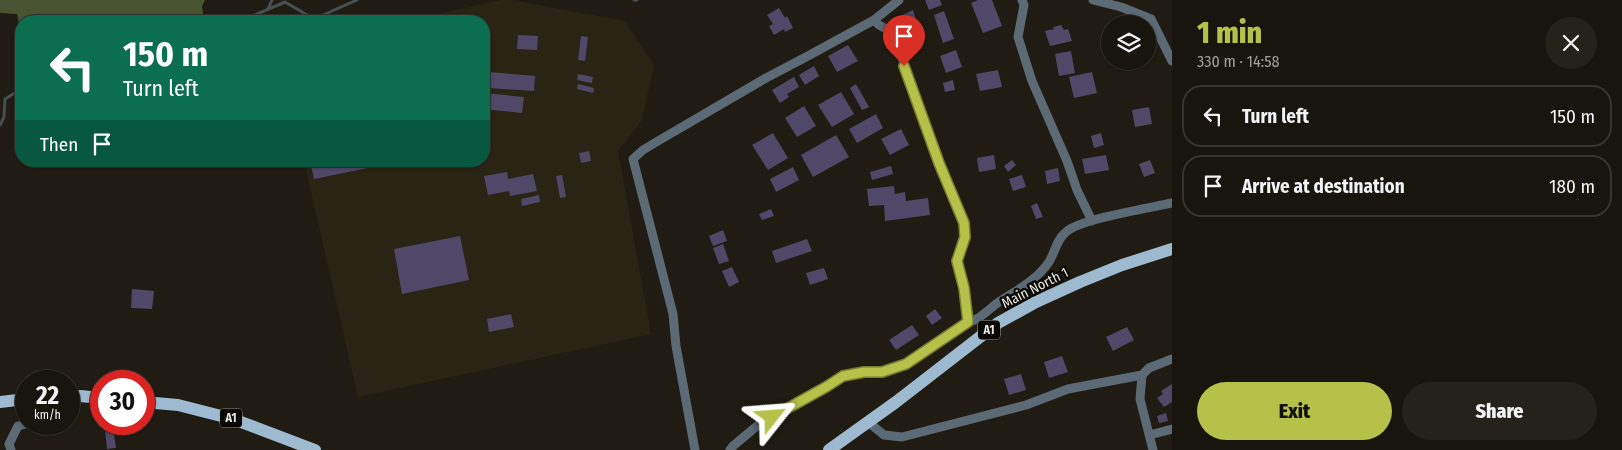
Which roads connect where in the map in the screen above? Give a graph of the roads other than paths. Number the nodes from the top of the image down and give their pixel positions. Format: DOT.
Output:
graph roads {
  1 [pos="899,0"];
  2 [pos="1022,0"];
  3 [pos="1093,0"];
  4 [pos="874,20"];
  5 [pos="1172,61"];
  6 [pos="1172,203"];
  7 [pos="1092,221"];
  8 [pos="1172,249"];
  9 [pos="968,322"];
  10 [pos="1172,359"];
  11 [pos="1142,375"];
  12 [pos="15,400"];
  13 [pos="0,402"];
  14 [pos="155,403"];
  15 [pos="868,422"];
  16 [pos="1172,429"];
  17 [pos="15,432"];
  18 [pos="1150,435"];
  19 [pos="309,449"];
  20 [pos="11,450"];
  21 [pos="695,450"];
  22 [pos="730,450"];
  23 [pos="829,450"];
  24 [pos="1153,450"];
  1 -- 4 [label="street"];
  2 -- 7 [label="street"];
  3 -- 5 [label="street"];
  4 -- 9 [label="street"];
  4 -- 21 [label="street"];
  6 -- 7 [label="street"];
  7 -- 9 [label="street"];
  8 -- 15 [label="main road, Main North 1 / A1"];
  9 -- 22 [label="street"];
  10 -- 11 [label="street"];
  11 -- 15 [label="street"];
  11 -- 18 [label="street"];
  12 -- 13 [label="main road"];
  14 -- 19 [label="main road, A1"];
  15 -- 23 [label="main road, Main North 1 / A1"];
  16 -- 18 [label="street"];
  17 -- 20 [label="street"];
  18 -- 24 [label="street"];
}
